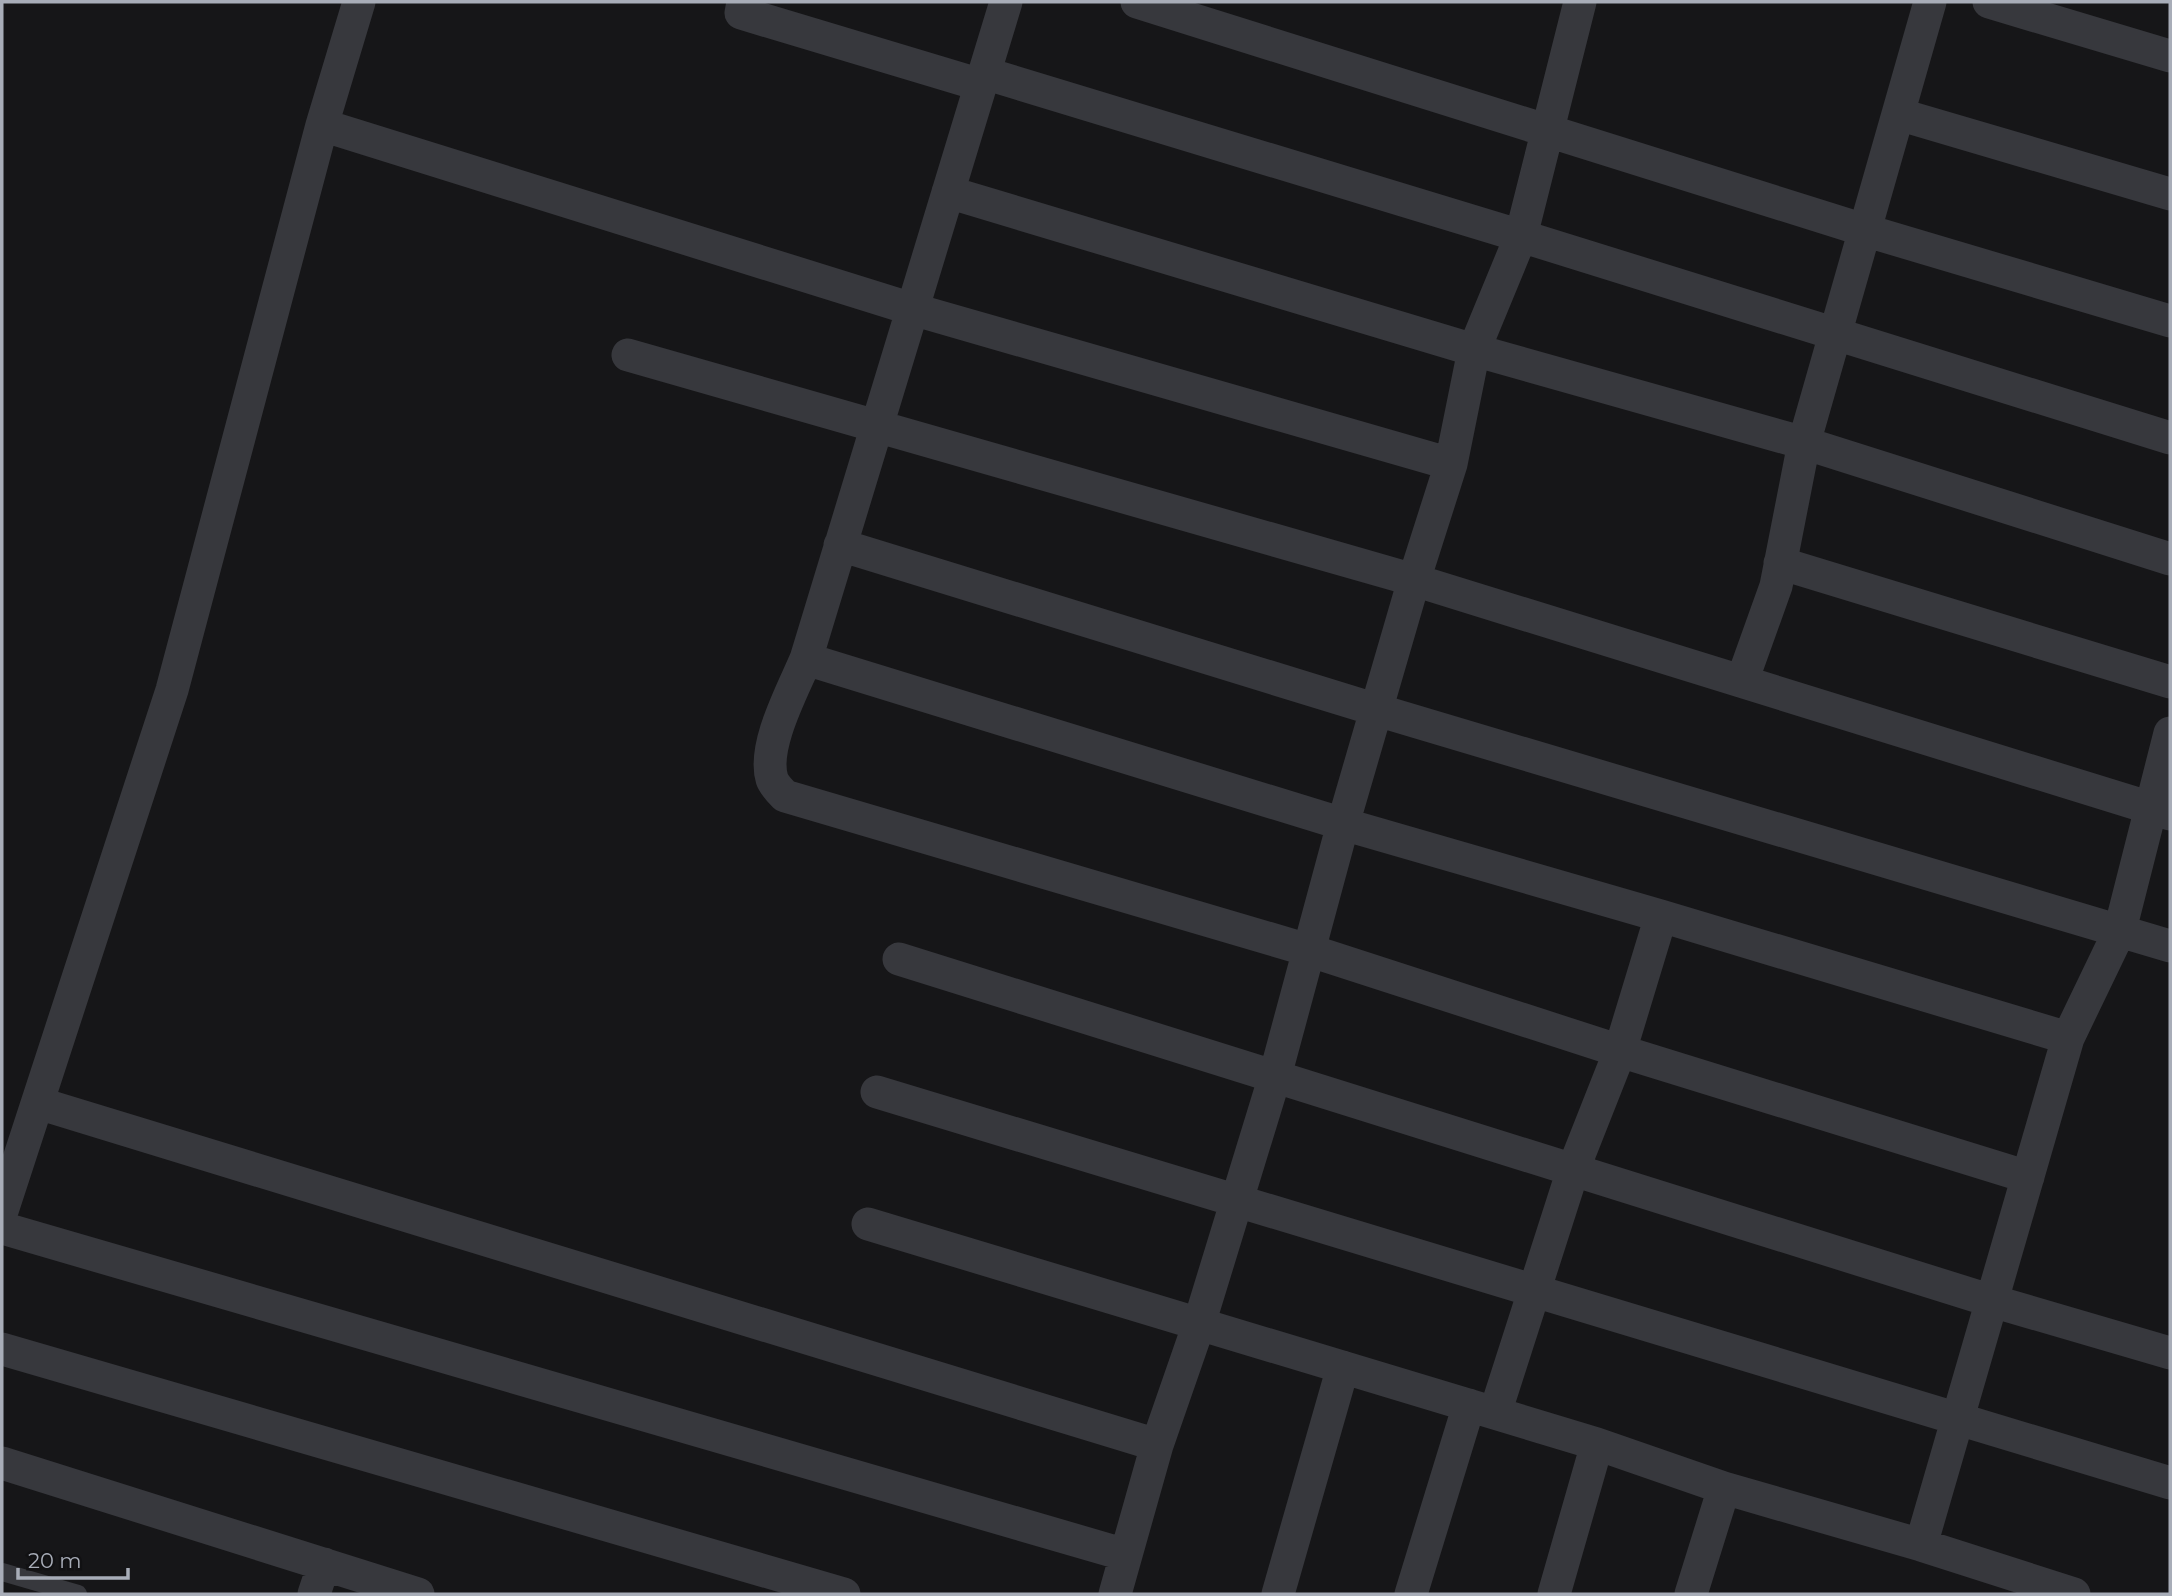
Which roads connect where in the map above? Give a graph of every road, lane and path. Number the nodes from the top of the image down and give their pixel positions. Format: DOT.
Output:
graph roads {
  1 [pos="359,2"];
  2 [pos="743,2"];
  3 [pos="1006,2"];
  4 [pos="1137,2"];
  5 [pos="1930,2"];
  6 [pos="1989,2"];
  7 [pos="1570,4"];
  8 [pos="2170,56"];
  9 [pos="983,79"];
  10 [pos="1898,114"];
  11 [pos="322,125"];
  12 [pos="1549,130"];
  13 [pos="948,192"];
  14 [pos="2170,194"];
  15 [pos="1864,230"];
  16 [pos="1521,236"];
  17 [pos="912,309"];
  18 [pos="2170,321"];
  19 [pos="1834,334"];
  20 [pos="1474,350"];
  21 [pos="628,355"];
  22 [pos="876,427"];
  23 [pos="2170,438"];
  24 [pos="1804,443"];
  25 [pos="1451,464"];
  26 [pos="840,545"];
  27 [pos="2170,559"];
  28 [pos="1780,563"];
  29 [pos="1414,580"];
  30 [pos="806,659"];
  31 [pos="1742,681"];
  32 [pos="2170,682"];
  33 [pos="1377,710"];
  34 [pos="2170,733"];
  35 [pos="2161,811"];
  36 [pos="1343,824"];
  37 [pos="1661,916"];
  38 [pos="2120,930"];
  39 [pos="2170,946"];
  40 [pos="1308,950"];
  41 [pos="899,959"];
  42 [pos="2068,1038"];
  43 [pos="1620,1051"];
  44 [pos="1275,1076"];
  45 [pos="877,1092"];
  46 [pos="38,1103"];
  47 [pos="1573,1170"];
  48 [pos="2028,1177"];
  49 [pos="1237,1200"];
  50 [pos="2,1211"];
  51 [pos="868,1224"];
  52 [pos="2,1228"];
  53 [pos="1534,1290"];
  54 [pos="1992,1301"];
  55 [pos="1199,1324"];
  56 [pos="2,1349"];
  57 [pos="2170,1353"];
  58 [pos="1343,1367"];
  59 [pos="1482,1409"];
  60 [pos="1956,1418"];
  61 [pos="1597,1444"];
  62 [pos="1157,1445"];
  63 [pos="2,1463"];
  64 [pos="2170,1483"];
  65 [pos="1724,1488"];
  66 [pos="1921,1545"];
  67 [pos="1126,1555"];
  68 [pos="2,1572"];
  69 [pos="319,1579"];
  70 [pos="801,1589"];
  71 [pos="78,1594"];
  72 [pos="418,1594"];
  73 [pos="844,1594"];
  74 [pos="1115,1594"];
  75 [pos="1278,1594"];
  76 [pos="1411,1594"];
  77 [pos="1554,1594"];
  78 [pos="1691,1594"];
  79 [pos="2074,1594"];
  1 -- 11 [label="street"];
  2 -- 9 [label="street"];
  3 -- 9 [label="street"];
  4 -- 12 [label="street"];
  5 -- 10 [label="street"];
  6 -- 8 [label="street"];
  7 -- 12 [label="street"];
  9 -- 13 [label="street"];
  9 -- 16 [label="street"];
  10 -- 14 [label="street"];
  10 -- 15 [label="street"];
  11 -- 17 [label="street"];
  11 -- 46 [label="street"];
  12 -- 15 [label="street"];
  12 -- 16 [label="street"];
  13 -- 17 [label="street"];
  13 -- 20 [label="street"];
  15 -- 18 [label="street"];
  15 -- 19 [label="street"];
  16 -- 19 [label="street"];
  16 -- 20 [label="street"];
  17 -- 22 [label="street"];
  17 -- 25 [label="street"];
  19 -- 23 [label="street"];
  19 -- 24 [label="street"];
  20 -- 24 [label="street"];
  20 -- 25 [label="street"];
  21 -- 22 [label="street"];
  22 -- 26 [label="street"];
  22 -- 29 [label="street"];
  24 -- 27 [label="street"];
  24 -- 28 [label="street"];
  25 -- 29 [label="street"];
  26 -- 30 [label="street"];
  26 -- 33 [label="street"];
  28 -- 31 [label="street"];
  28 -- 32 [label="street"];
  29 -- 31 [label="street"];
  29 -- 33 [label="street"];
  30 -- 36 [label="street"];
  30 -- 40 [label="street"];
  31 -- 35 [label="street"];
  33 -- 36 [label="street"];
  33 -- 38 [label="street"];
  34 -- 35 [label="street"];
  35 -- 38 [label="street"];
  36 -- 37 [label="street"];
  36 -- 40 [label="street"];
  37 -- 42 [label="street"];
  37 -- 43 [label="street"];
  38 -- 39 [label="street"];
  38 -- 42 [label="street"];
  40 -- 43 [label="street"];
  40 -- 44 [label="street"];
  41 -- 44 [label="street"];
  42 -- 48 [label="street"];
  43 -- 47 [label="street"];
  43 -- 48 [label="street"];
  44 -- 47 [label="street"];
  44 -- 49 [label="street"];
  45 -- 49 [label="street"];
  46 -- 50 [label="street"];
  46 -- 62 [label="street"];
  47 -- 53 [label="street"];
  47 -- 54 [label="street"];
  48 -- 54 [label="street"];
  49 -- 53 [label="street"];
  49 -- 55 [label="street"];
  51 -- 55 [label="street"];
  52 -- 67 [label="street"];
  53 -- 59 [label="street"];
  53 -- 60 [label="street"];
  54 -- 57 [label="street"];
  54 -- 60 [label="street"];
  55 -- 58 [label="street"];
  55 -- 62 [label="street"];
  56 -- 70 [label="street"];
  58 -- 59 [label="street"];
  58 -- 75 [label="street"];
  59 -- 61 [label="street"];
  59 -- 76 [label="street"];
  60 -- 64 [label="street"];
  60 -- 66 [label="street"];
  61 -- 65 [label="street"];
  61 -- 77 [label="street"];
  62 -- 67 [label="street"];
  63 -- 69 [label="street"];
  65 -- 66 [label="street"];
  65 -- 78 [label="street"];
  66 -- 79 [label="street"];
  67 -- 74 [label="street"];
  68 -- 71 [label="lane"];
  69 -- 72 [label="street"];
  70 -- 73 [label="street"];
}
